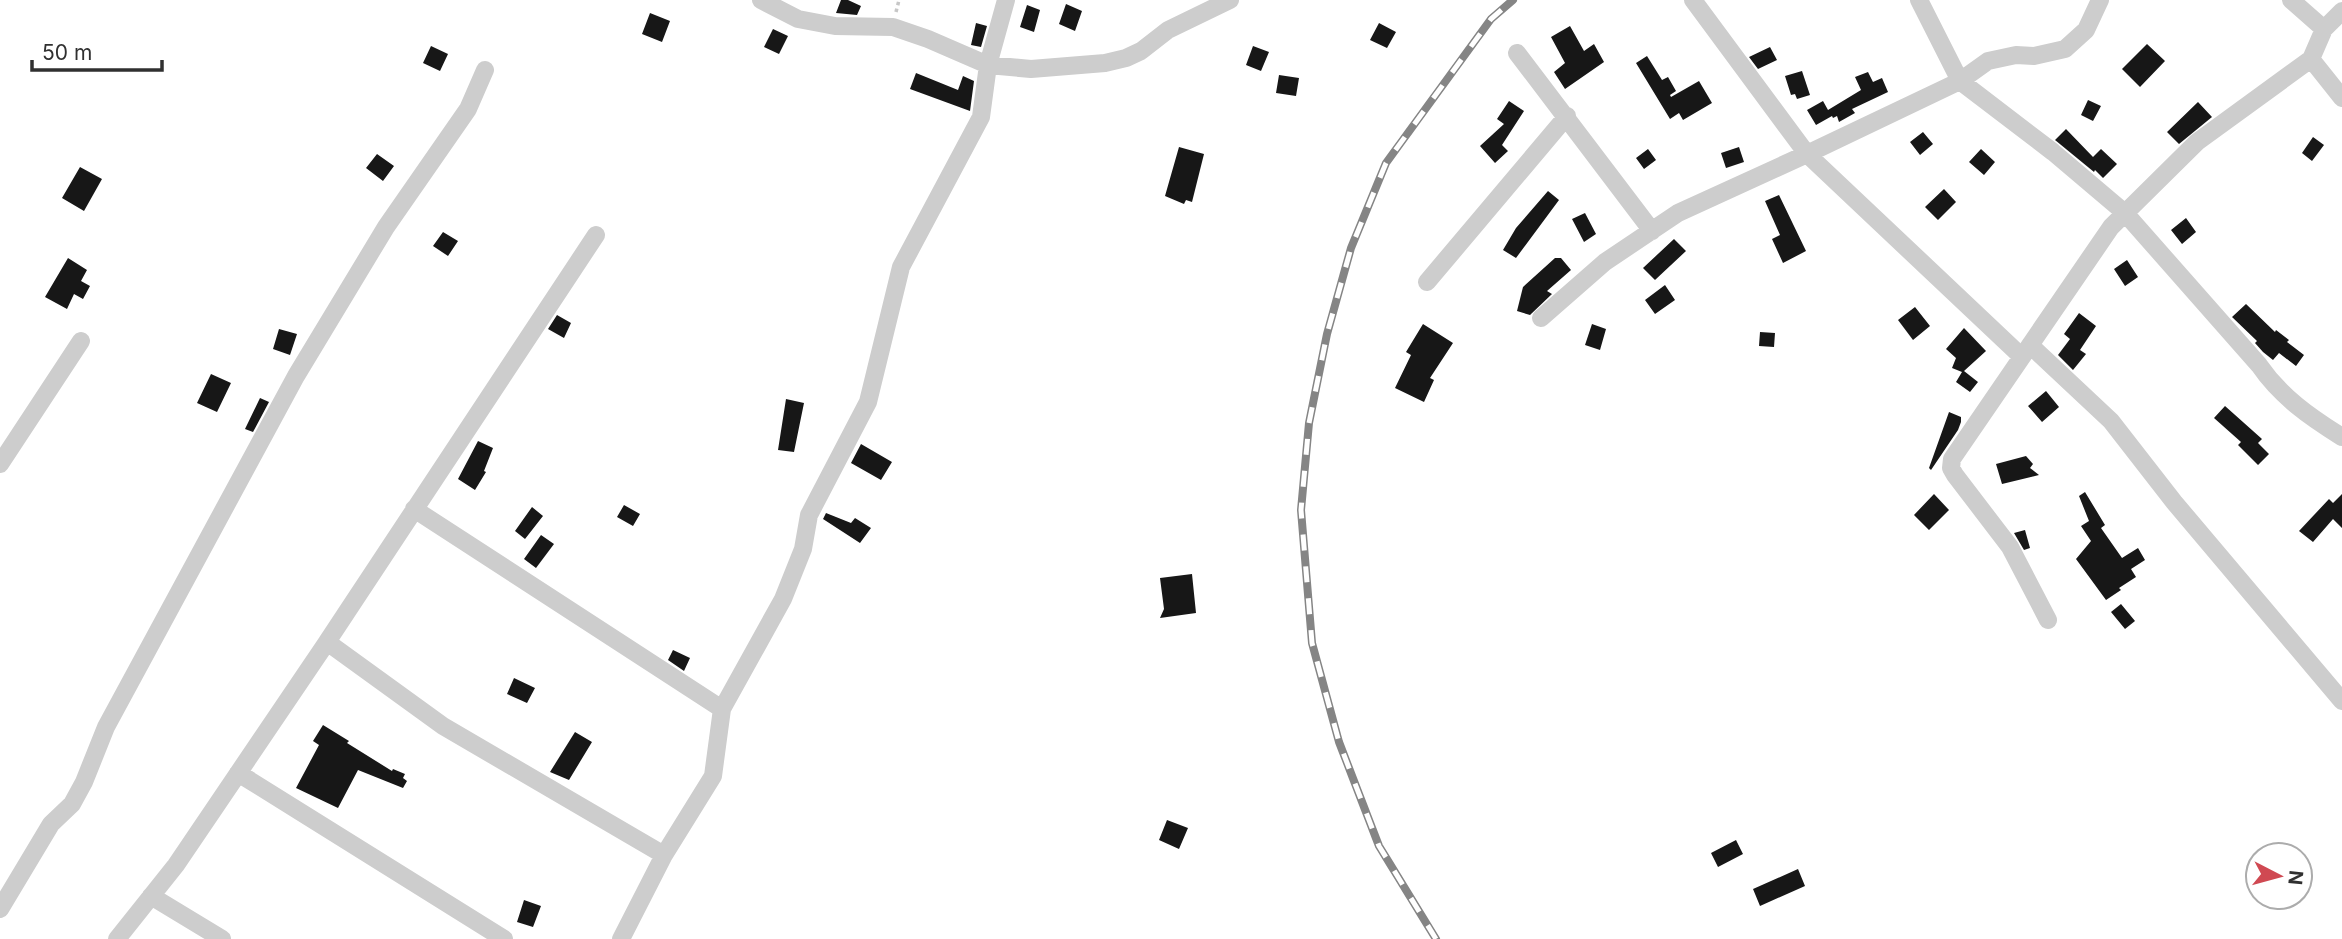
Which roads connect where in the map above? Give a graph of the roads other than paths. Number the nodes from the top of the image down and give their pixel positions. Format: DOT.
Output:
graph roads {
  1 [pos="761,0"];
  2 [pos="1006,0"];
  3 [pos="1230,0"];
  4 [pos="1693,0"];
  5 [pos="1919,0"];
  6 [pos="2100,0"];
  7 [pos="2291,0"];
  8 [pos="2342,11"];
  9 [pos="2324,29"];
  10 [pos="1517,53"];
  11 [pos="2311,59"];
  12 [pos="988,65"];
  13 [pos="485,70"];
  14 [pos="1960,80"];
  15 [pos="2342,98"];
  16 [pos="1567,116"];
  17 [pos="1807,154"];
  18 [pos="2125,214"];
  19 [pos="1652,231"];
  20 [pos="596,235"];
  21 [pos="1427,282"];
  22 [pos="1541,318"];
  23 [pos="81,341"];
  24 [pos="2026,351"];
  25 [pos="2342,438"];
  26 [pos="0,464"];
  27 [pos="414,509"];
  28 [pos="2048,620"];
  29 [pos="327,642"];
  30 [pos="2342,701"];
  31 [pos="722,709"];
  32 [pos="238,773"];
  33 [pos="664,855"];
  34 [pos="150,897"];
  35 [pos="0,909"];
  36 [pos="117,939"];
  37 [pos="222,939"];
  38 [pos="504,939"];
  39 [pos="621,939"];
  1 -- 12 [label="street"];
  2 -- 12 [label="street"];
  3 -- 12 [label="street"];
  4 -- 17 [label="street"];
  5 -- 14 [label="street"];
  6 -- 14 [label="street"];
  7 -- 9 [label="street"];
  8 -- 9 [label="street"];
  9 -- 11 [label="street"];
  10 -- 16 [label="street"];
  11 -- 15 [label="street"];
  11 -- 18 [label="street"];
  12 -- 31 [label="street"];
  13 -- 35 [label="street"];
  14 -- 17 [label="street"];
  14 -- 18 [label="street"];
  16 -- 19 [label="street"];
  16 -- 21 [label="street"];
  17 -- 19 [label="street"];
  17 -- 24 [label="street"];
  18 -- 24 [label="street"];
  18 -- 25 [label="street"];
  19 -- 22 [label="street"];
  20 -- 27 [label="street"];
  23 -- 26 [label="street"];
  24 -- 28 [label="street"];
  24 -- 30 [label="street"];
  27 -- 29 [label="street"];
  27 -- 31 [label="street"];
  29 -- 32 [label="street"];
  29 -- 33 [label="street"];
  31 -- 33 [label="street"];
  32 -- 34 [label="street"];
  32 -- 38 [label="street"];
  33 -- 39 [label="street"];
  34 -- 36 [label="street"];
  34 -- 37 [label="street"];
}
